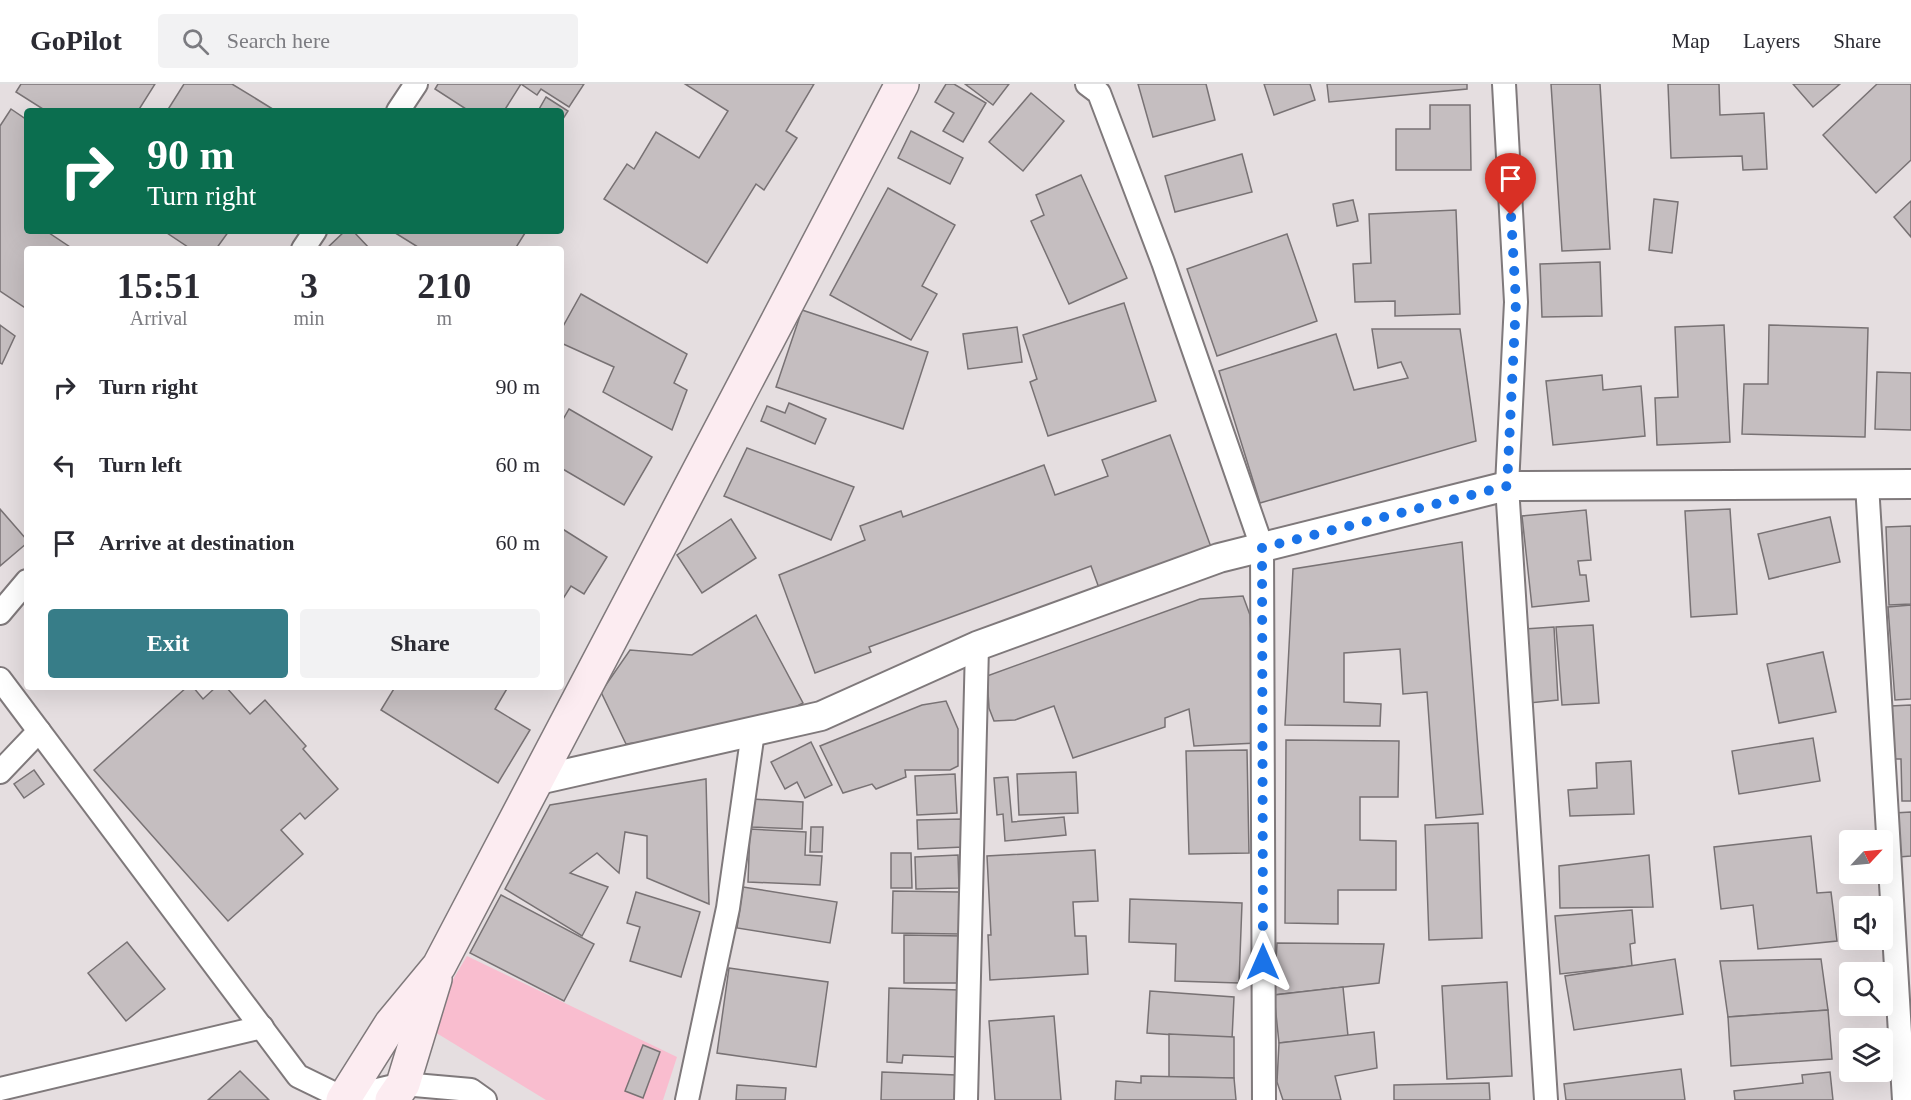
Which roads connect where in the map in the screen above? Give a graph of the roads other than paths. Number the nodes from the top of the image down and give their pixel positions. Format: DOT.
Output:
graph roads {
  1 [pos="416,84"];
  2 [pos="902,84"];
  3 [pos="1087,84"];
  4 [pos="1504,84"];
  5 [pos="400,108"];
  6 [pos="1867,484"];
  7 [pos="1911,484"];
  8 [pos="1507,486"];
  9 [pos="1262,548"];
  10 [pos="24,585"];
  11 [pos="0,613"];
  12 [pos="977,646"];
  13 [pos="0,679"];
  14 [pos="39,730"];
  15 [pos="753,732"];
  16 [pos="0,772"];
  17 [pos="538,780"];
  18 [pos="439,966"];
  19 [pos="262,1027"];
  20 [pos="0,1089"];
  21 [pos="397,1092"];
  22 [pos="343,1099"];
  23 [pos="485,1100"];
  24 [pos="687,1100"];
  25 [pos="966,1100"];
  26 [pos="1264,1100"];
  27 [pos="1546,1100"];
  28 [pos="1904,1100"];
  1 -- 5 [label="street"];
  2 -- 17 [label="main road"];
  3 -- 9 [label="street"];
  4 -- 8 [label="street"];
  6 -- 7 [label="street"];
  6 -- 8 [label="street"];
  6 -- 28 [label="street"];
  8 -- 9 [label="street"];
  8 -- 27 [label="street"];
  9 -- 12 [label="street"];
  9 -- 26 [label="street"];
  10 -- 11 [label="street"];
  12 -- 15 [label="street"];
  12 -- 25 [label="street"];
  13 -- 14 [label="street"];
  14 -- 16 [label="street"];
  14 -- 19 [label="street"];
  15 -- 17 [label="street"];
  15 -- 24 [label="street"];
  17 -- 18 [label="main road"];
  18 -- 21 [label="main road"];
  18 -- 22 [label="main road"];
  19 -- 20 [label="street"];
  19 -- 22 [label="street"];
  21 -- 22 [label="street"];
  21 -- 23 [label="street"];
}
